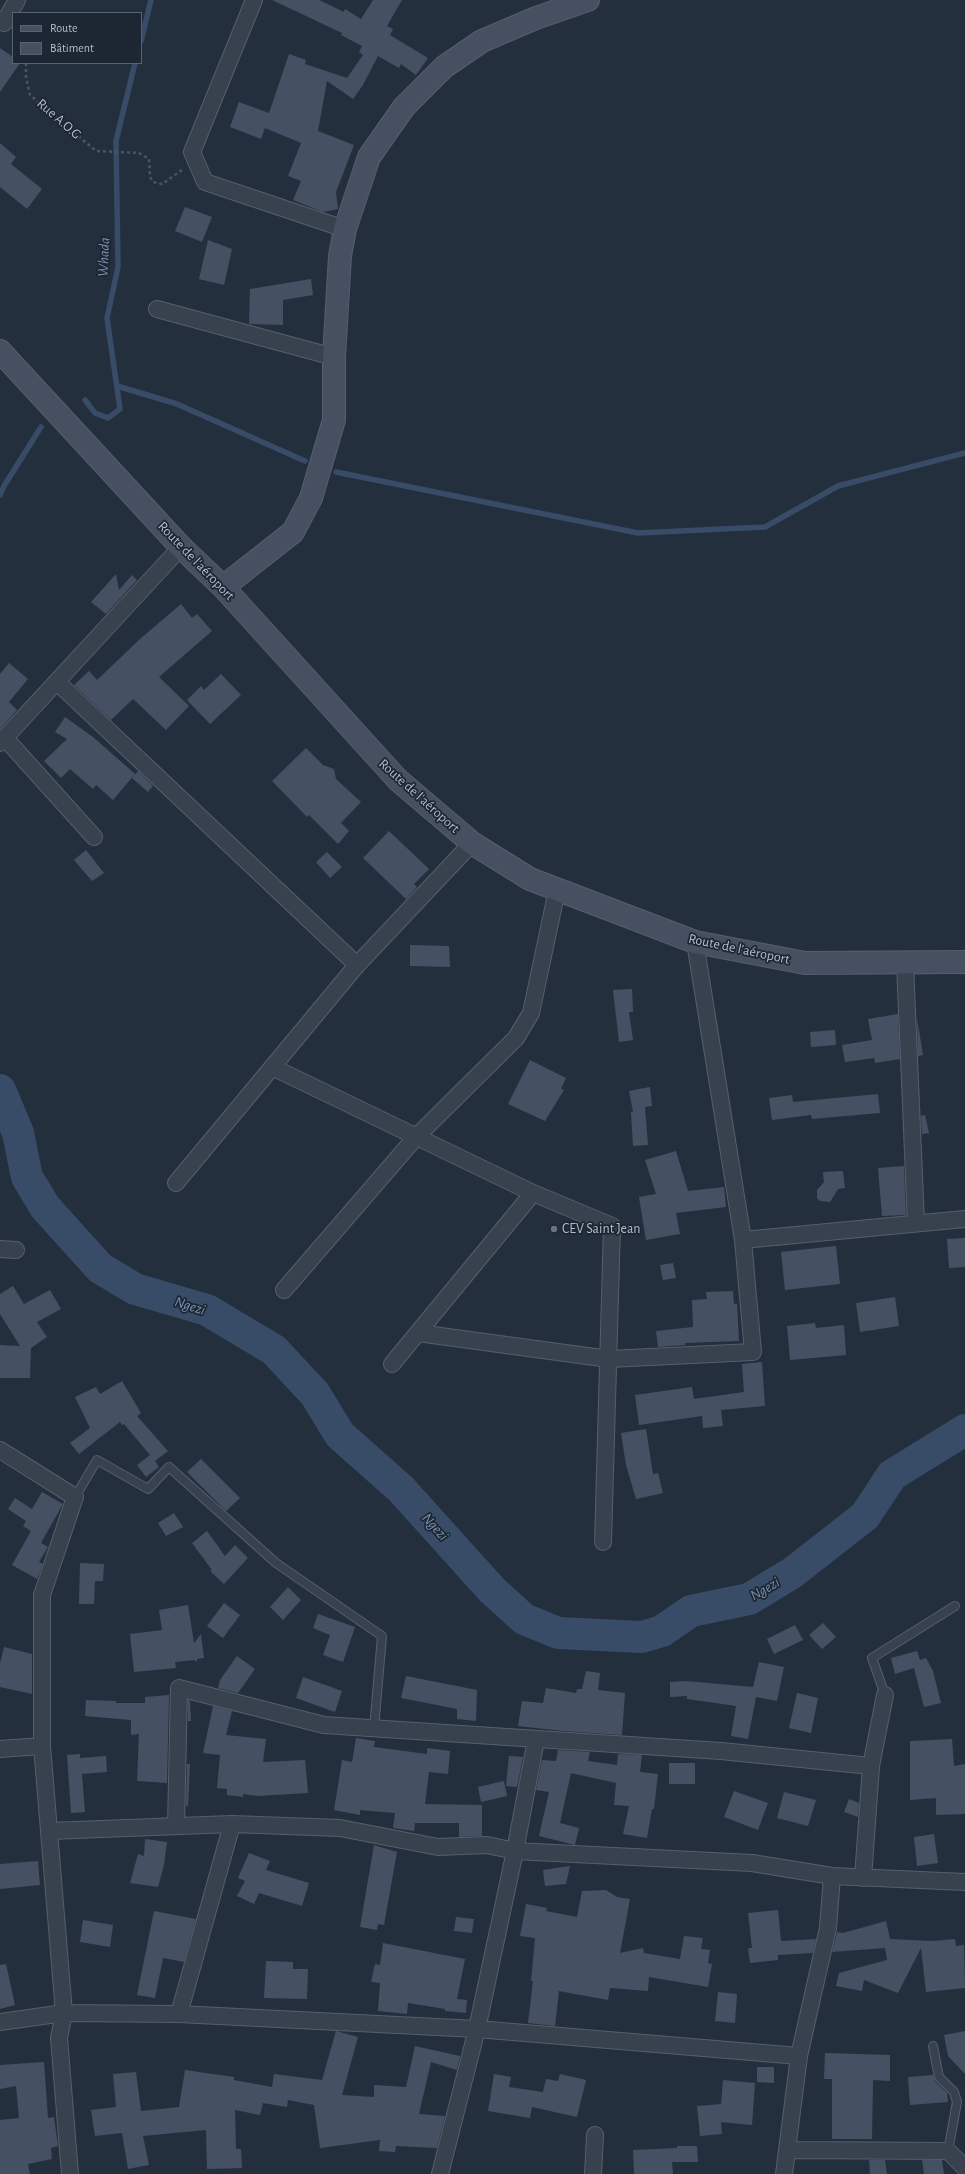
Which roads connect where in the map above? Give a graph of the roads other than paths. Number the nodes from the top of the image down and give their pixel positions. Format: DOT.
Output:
graph roads {
  1 [pos="17,0"];
  2 [pos="254,0"];
  3 [pos="588,0"];
  4 [pos="2,21"];
  5 [pos="346,229"];
  6 [pos="157,309"];
  7 [pos="0,351"];
  8 [pos="334,357"];
  9 [pos="181,547"];
  10 [pos="223,587"];
  11 [pos="57,682"];
  12 [pos="2,740"];
  13 [pos="94,837"];
  14 [pos="472,843"];
  15 [pos="557,890"];
  16 [pos="695,942"];
  17 [pos="965,962"];
  18 [pos="905,964"];
  19 [pos="357,965"];
  20 [pos="272,1067"];
  21 [pos="416,1136"];
  22 [pos="176,1183"];
  23 [pos="533,1193"];
  24 [pos="965,1219"];
  25 [pos="916,1223"];
  26 [pos="743,1240"];
  27 [pos="0,1249"];
  28 [pos="16,1250"];
  29 [pos="284,1290"];
  30 [pos="418,1333"];
  31 [pos="609,1359"];
  32 [pos="392,1364"];
  33 [pos="0,1450"];
  34 [pos="75,1497"];
  35 [pos="602,1542"];
  36 [pos="955,1606"];
  37 [pos="885,1695"];
  38 [pos="374,1728"];
  39 [pos="536,1740"];
  40 [pos="42,1746"];
  41 [pos="0,1749"];
  42 [pos="871,1766"];
  43 [pos="232,1824"];
  44 [pos="176,1826"];
  45 [pos="49,1831"];
  46 [pos="515,1851"];
  47 [pos="832,1876"];
  48 [pos="863,1878"];
  49 [pos="965,1882"];
  50 [pos="64,2013"];
  51 [pos="179,2014"];
  52 [pos="0,2022"];
  53 [pos="477,2029"];
  54 [pos="933,2046"];
  55 [pos="799,2056"];
  56 [pos="595,2135"];
  57 [pos="786,2150"];
  58 [pos="948,2151"];
  59 [pos="965,2168"];
  60 [pos="70,2174"];
  61 [pos="440,2174"];
  62 [pos="593,2174"];
  63 [pos="784,2174"];
  1 -- 4 [label="street"];
  2 -- 5 [label="street"];
  3 -- 5 [label="street"];
  5 -- 8 [label="street"];
  6 -- 8 [label="street"];
  7 -- 9 [label="street, Route de l'aéroport"];
  8 -- 10 [label="street"];
  9 -- 10 [label="street, Route de l'aéroport"];
  9 -- 11 [label="street"];
  10 -- 14 [label="street, Route de l'aéroport"];
  11 -- 12 [label="street"];
  11 -- 19 [label="street"];
  12 -- 13 [label="street"];
  14 -- 15 [label="street, Route de l'aéroport"];
  14 -- 19 [label="street"];
  15 -- 16 [label="street, Route de l'aéroport"];
  15 -- 21 [label="street"];
  16 -- 18 [label="street, Route de l'aéroport"];
  16 -- 26 [label="street"];
  17 -- 18 [label="street, Route de l'aéroport"];
  18 -- 25 [label="street"];
  19 -- 20 [label="street"];
  20 -- 21 [label="street"];
  20 -- 22 [label="street"];
  21 -- 23 [label="street"];
  21 -- 29 [label="street"];
  23 -- 30 [label="street"];
  23 -- 31 [label="street"];
  24 -- 25 [label="street"];
  25 -- 26 [label="street"];
  26 -- 31 [label="street"];
  27 -- 28 [label="street"];
  30 -- 31 [label="street"];
  30 -- 32 [label="street"];
  31 -- 35 [label="street"];
  33 -- 34 [label="street"];
  34 -- 38 [label="lane"];
  34 -- 40 [label="street"];
  36 -- 37 [label="lane"];
  37 -- 42 [label="street"];
  38 -- 39 [label="street"];
  38 -- 44 [label="street"];
  39 -- 42 [label="street"];
  39 -- 46 [label="street"];
  40 -- 41 [label="street"];
  40 -- 45 [label="street"];
  42 -- 48 [label="street"];
  43 -- 44 [label="street"];
  43 -- 46 [label="street"];
  43 -- 51 [label="street"];
  44 -- 45 [label="street"];
  45 -- 50 [label="street"];
  46 -- 47 [label="street"];
  46 -- 53 [label="street"];
  47 -- 48 [label="street"];
  47 -- 55 [label="street"];
  48 -- 49 [label="street"];
  50 -- 51 [label="street"];
  50 -- 52 [label="street"];
  50 -- 60 [label="street"];
  51 -- 53 [label="street"];
  53 -- 55 [label="street"];
  53 -- 61 [label="street"];
  54 -- 58 [label="lane"];
  55 -- 57 [label="street"];
  56 -- 62 [label="street"];
  57 -- 58 [label="street"];
  57 -- 63 [label="street"];
  58 -- 59 [label="street"];
}
